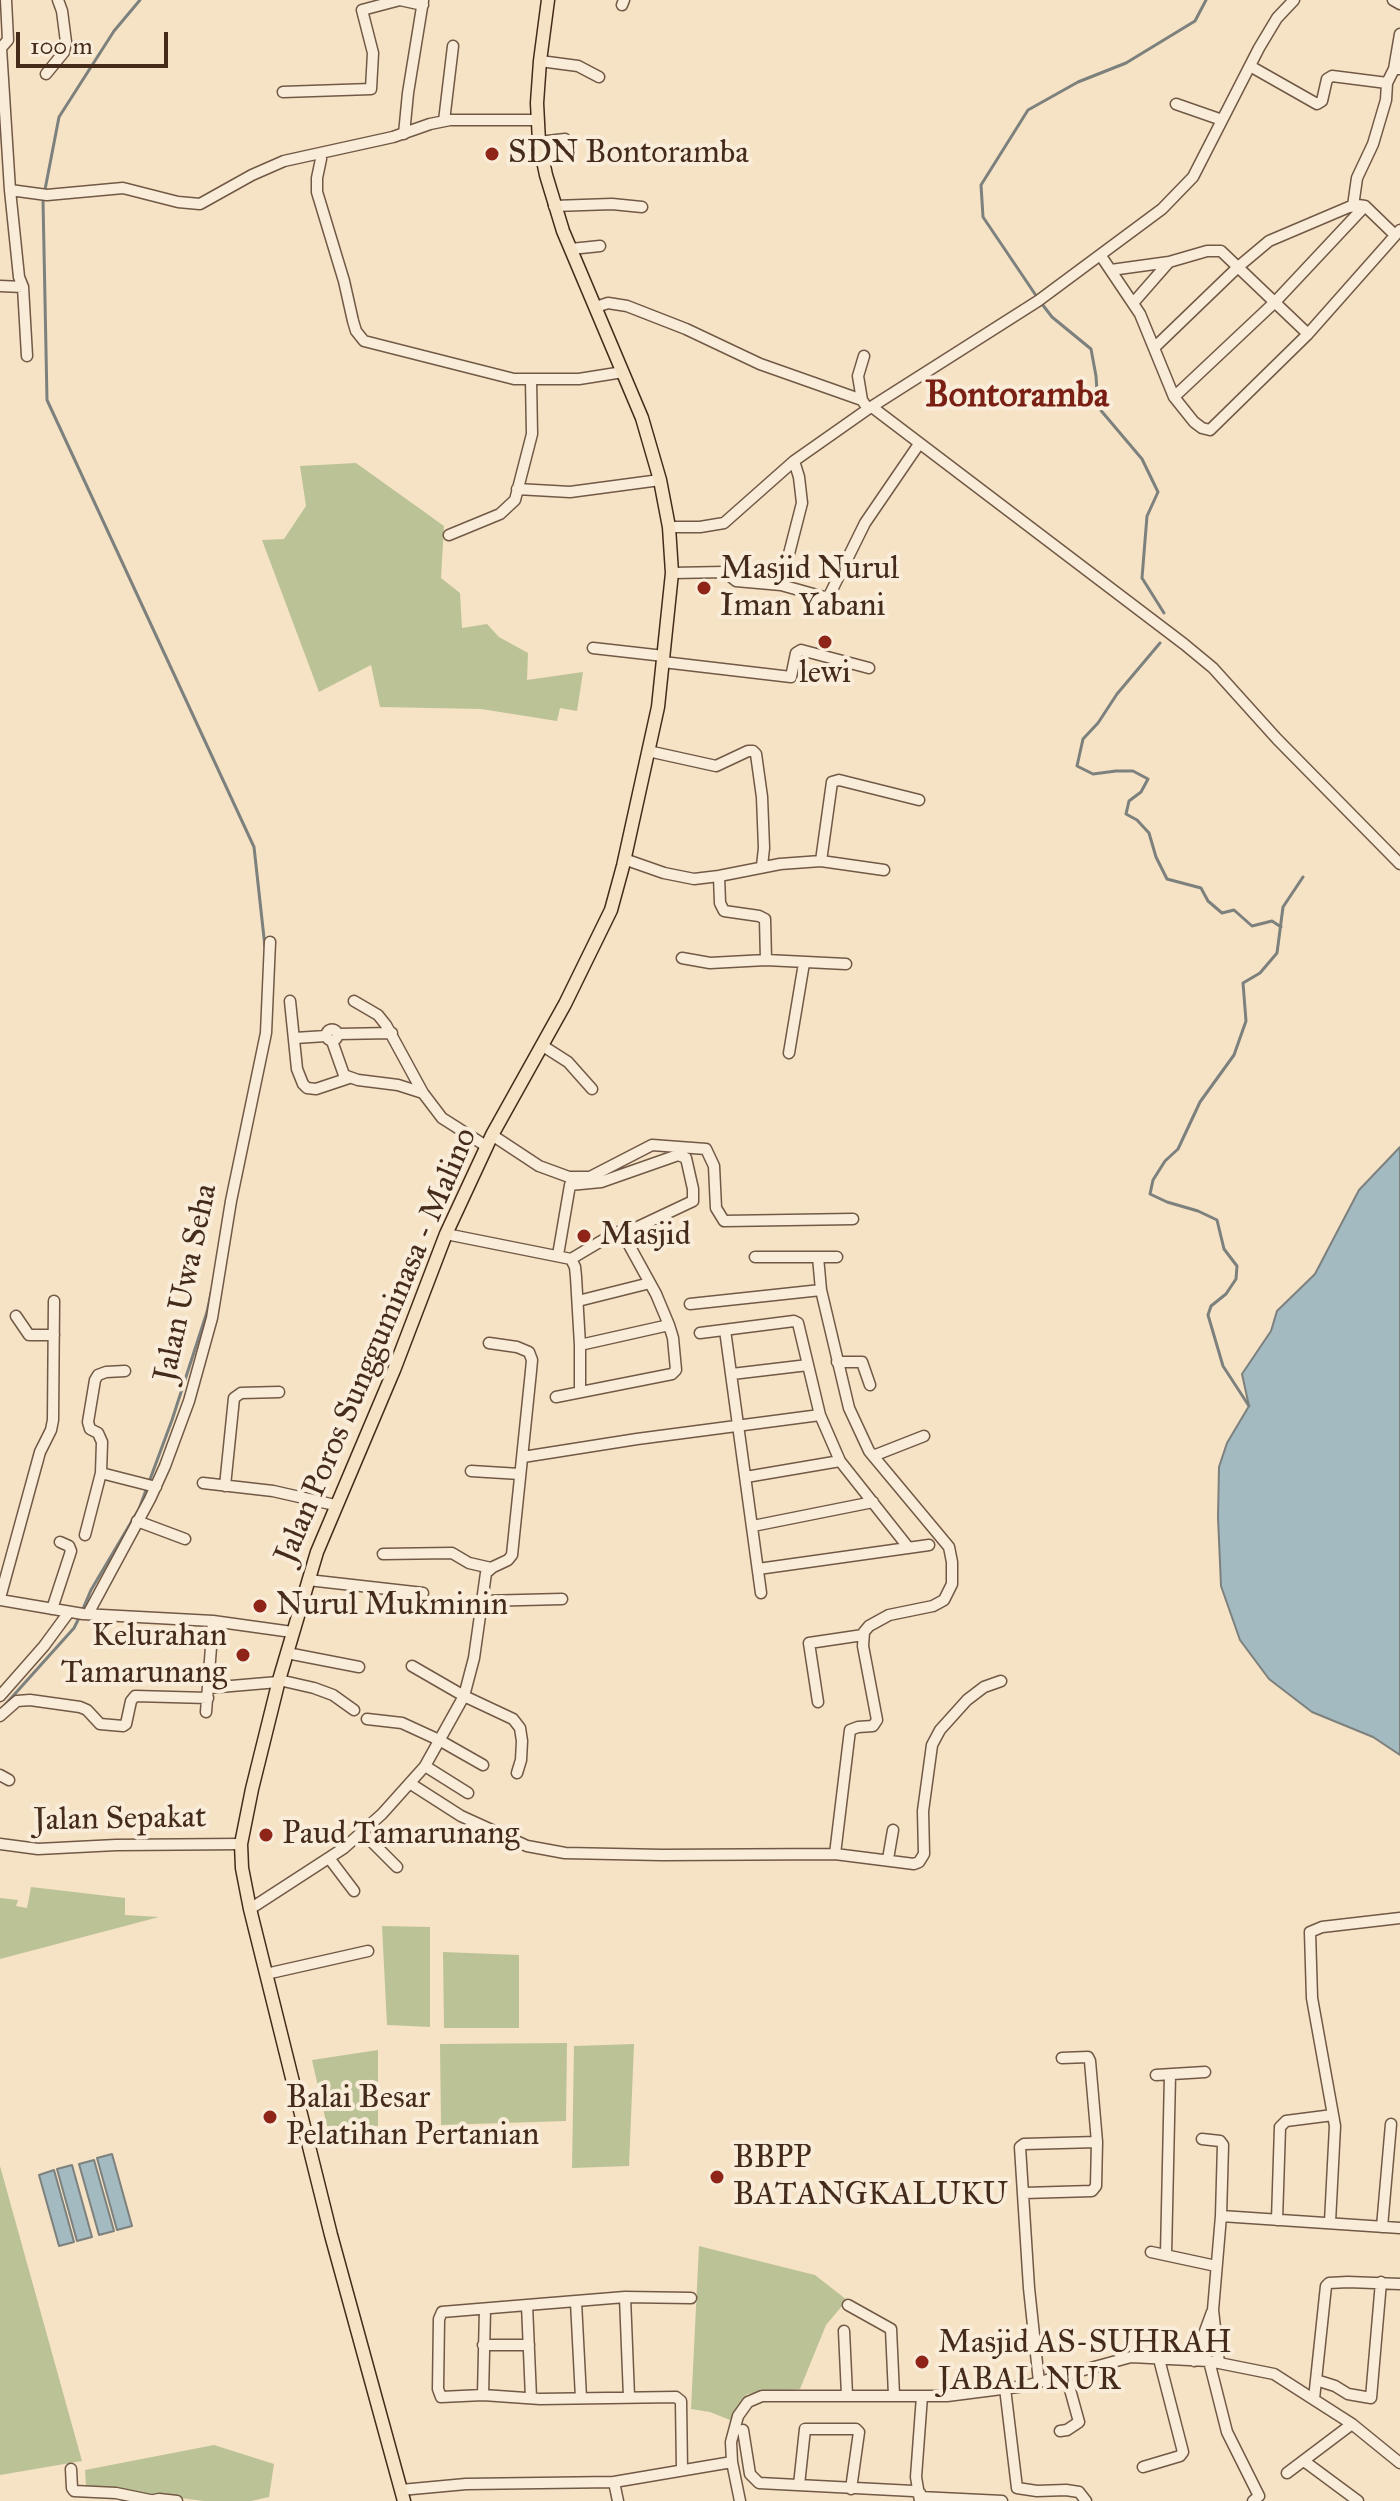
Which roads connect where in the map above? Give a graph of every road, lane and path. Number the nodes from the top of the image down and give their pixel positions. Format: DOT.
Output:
graph roads {
  1 [pos="6,0"];
  2 [pos="58,0"];
  3 [pos="548,0"];
  4 [pos="1294,0"];
  5 [pos="1393,0"];
  6 [pos="423,2"];
  7 [pos="1400,4"];
  8 [pos="1400,34"];
  9 [pos="453,46"];
  10 [pos="0,48"];
  11 [pos="540,61"];
  12 [pos="1250,66"];
  13 [pos="1397,69"];
  14 [pos="46,74"];
  15 [pos="599,77"];
  16 [pos="1387,83"];
  17 [pos="283,92"];
  18 [pos="1176,104"];
  19 [pos="538,120"];
  20 [pos="1222,120"];
  21 [pos="444,121"];
  22 [pos="404,134"];
  23 [pos="565,139"];
  24 [pos="539,142"];
  25 [pos="321,159"];
  26 [pos="5,162"];
  27 [pos="10,190"];
  28 [pos="554,206"];
  29 [pos="1353,206"];
  30 [pos="1365,206"];
  31 [pos="642,207"];
  32 [pos="1398,232"];
  33 [pos="600,246"];
  34 [pos="571,249"];
  35 [pos="1101,256"];
  36 [pos="1169,262"];
  37 [pos="1238,267"];
  38 [pos="1111,270"];
  39 [pos="0,286"];
  40 [pos="23,287"];
  41 [pos="1134,302"];
  42 [pos="1275,302"];
  43 [pos="596,307"];
  44 [pos="1308,334"];
  45 [pos="1155,347"];
  46 [pos="27,356"];
  47 [pos="864,356"];
  48 [pos="623,372"];
  49 [pos="531,380"];
  50 [pos="1174,397"];
  51 [pos="867,405"];
  52 [pos="919,444"];
  53 [pos="797,469"];
  54 [pos="660,480"];
  55 [pos="517,489"];
  56 [pos="669,527"];
  57 [pos="449,535"];
  58 [pos="672,573"];
  59 [pos="781,585"];
  60 [pos="593,648"];
  61 [pos="663,659"];
  62 [pos="869,668"];
  63 [pos="648,751"];
  64 [pos="919,800"];
  65 [pos="624,859"];
  66 [pos="821,861"];
  67 [pos="1400,864"];
  68 [pos="762,866"];
  69 [pos="884,870"];
  70 [pos="719,876"];
  71 [pos="270,942"];
  72 [pos="682,958"];
  73 [pos="766,960"];
  74 [pos="804,963"];
  75 [pos="846,964"];
  76 [pos="290,1001"];
  77 [pos="354,1001"];
  78 [pos="392,1033"];
  79 [pos="332,1037"];
  80 [pos="295,1038"];
  81 [pos="543,1046"];
  82 [pos="789,1053"];
  83 [pos="349,1078"];
  84 [pos="592,1089"];
  85 [pos="423,1093"];
  86 [pos="489,1140"];
  87 [pos="853,1219"];
  88 [pos="446,1234"];
  89 [pos="623,1234"];
  90 [pos="558,1255"];
  91 [pos="755,1257"];
  92 [pos="818,1257"];
  93 [pos="837,1257"];
  94 [pos="571,1259"];
  95 [pos="650,1283"];
  96 [pos="821,1290"];
  97 [pos="54,1301"];
  98 [pos="578,1301"];
  99 [pos="690,1304"];
  100 [pos="16,1316"];
  101 [pos="669,1325"];
  102 [pos="725,1330"];
  103 [pos="700,1333"];
  104 [pos="54,1335"];
  105 [pos="489,1343"];
  106 [pos="580,1345"];
  107 [pos="837,1362"];
  108 [pos="808,1365"];
  109 [pos="125,1371"];
  110 [pos="732,1374"];
  111 [pos="870,1385"];
  112 [pos="279,1392"];
  113 [pos="580,1392"];
  114 [pos="556,1397"];
  115 [pos="820,1415"];
  116 [pos="737,1425"];
  117 [pos="924,1436"];
  118 [pos="873,1456"];
  119 [pos="523,1457"];
  120 [pos="840,1461"];
  121 [pos="471,1471"];
  122 [pos="101,1473"];
  123 [pos="520,1474"];
  124 [pos="746,1477"];
  125 [pos="203,1483"];
  126 [pos="151,1485"];
  127 [pos="225,1486"];
  128 [pos="873,1502"];
  129 [pos="335,1505"];
  130 [pos="137,1521"];
  131 [pos="753,1526"];
  132 [pos="85,1535"];
  133 [pos="185,1539"];
  134 [pos="60,1542"];
  135 [pos="929,1545"];
  136 [pos="908,1547"];
  137 [pos="383,1554"];
  138 [pos="491,1568"];
  139 [pos="758,1569"];
  140 [pos="308,1580"];
  141 [pos="423,1593"];
  142 [pos="761,1593"];
  143 [pos="0,1599"];
  144 [pos="562,1599"];
  145 [pos="481,1601"];
  146 [pos="52,1609"];
  147 [pos="78,1613"];
  148 [pos="213,1621"];
  149 [pos="292,1632"];
  150 [pos="863,1635"];
  151 [pos="287,1653"];
  152 [pos="412,1666"];
  153 [pos="359,1667"];
  154 [pos="279,1681"];
  155 [pos="1001,1681"];
  156 [pos="208,1693"];
  157 [pos="0,1696"];
  158 [pos="464,1696"];
  159 [pos="818,1702"];
  160 [pos="354,1710"];
  161 [pos="206,1712"];
  162 [pos="0,1716"];
  163 [pos="367,1719"];
  164 [pos="439,1740"];
  165 [pos="483,1765"];
  166 [pos="425,1766"];
  167 [pos="517,1773"];
  168 [pos="411,1784"];
  169 [pos="468,1793"];
  170 [pos="893,1830"];
  171 [pos="363,1833"];
  172 [pos="0,1844"];
  173 [pos="241,1844"];
  174 [pos="835,1854"];
  175 [pos="329,1858"];
  176 [pos="888,1859"];
  177 [pos="397,1867"];
  178 [pos="354,1891"];
  179 [pos="250,1909"];
  180 [pos="1400,1918"];
  181 [pos="368,1951"];
  182 [pos="266,1974"];
  183 [pos="1062,2058"];
  184 [pos="1205,2072"];
  185 [pos="1156,2075"];
  186 [pos="1170,2075"];
  187 [pos="1333,2115"];
  188 [pos="1391,2124"];
  189 [pos="1202,2139"];
  190 [pos="1097,2142"];
  191 [pos="1024,2193"];
  192 [pos="1221,2216"];
  193 [pos="1277,2220"];
  194 [pos="1330,2222"];
  195 [pos="1382,2227"];
  196 [pos="1400,2228"];
  197 [pos="1151,2252"];
  198 [pos="1166,2254"];
  199 [pos="1216,2266"];
  200 [pos="1381,2282"];
  201 [pos="1400,2284"];
  202 [pos="625,2297"];
  203 [pos="691,2298"];
  204 [pos="576,2302"];
  205 [pos="527,2305"];
  206 [pos="848,2305"];
  207 [pos="485,2309"];
  208 [pos="1213,2310"];
  209 [pos="844,2331"];
  210 [pos="483,2345"];
  211 [pos="529,2345"];
  212 [pos="1159,2359"];
  213 [pos="1194,2361"];
  214 [pos="1214,2362"];
  215 [pos="1066,2375"];
  216 [pos="1316,2380"];
  217 [pos="1039,2382"];
  218 [pos="1005,2388"];
  219 [pos="483,2395"];
  220 [pos="847,2395"];
  221 [pos="894,2395"];
  222 [pos="922,2396"];
  223 [pos="629,2397"];
  224 [pos="531,2398"];
  225 [pos="581,2398"];
  226 [pos="1314,2399"];
  227 [pos="1352,2424"];
  228 [pos="743,2430"];
  229 [pos="1060,2431"];
  230 [pos="1304,2461"];
  231 [pos="732,2462"];
  232 [pos="1400,2463"];
  233 [pos="1143,2467"];
  234 [pos="71,2469"];
  235 [pos="682,2470"];
  236 [pos="1287,2473"];
  237 [pos="614,2482"];
  238 [pos="799,2485"];
  239 [pos="851,2489"];
  240 [pos="403,2496"];
  241 [pos="920,2497"];
  242 [pos="1257,2499"];
  243 [pos="149,2500"];
  244 [pos="177,2501"];
  245 [pos="618,2501"];
  246 [pos="740,2501"];
  247 [pos="1002,2501"];
  248 [pos="1086,2501"];
  249 [pos="1358,2501"];
  1 -- 10 [label="street"];
  2 -- 14 [label="street"];
  3 -- 11 [label="main road, Jalan Poros Sungguminasa - Malino"];
  4 -- 12 [label="street"];
  5 -- 7 [label="street"];
  6 -- 17 [label="street"];
  6 -- 22 [label="street"];
  8 -- 13 [label="street"];
  9 -- 21 [label="street"];
  10 -- 26 [label="street"];
  11 -- 15 [label="street"];
  11 -- 19 [label="main road, Jalan Poros Sungguminasa - Malino"];
  12 -- 16 [label="street"];
  12 -- 20 [label="street"];
  13 -- 16 [label="street"];
  16 -- 29 [label="street"];
  18 -- 20 [label="street"];
  19 -- 21 [label="street"];
  19 -- 24 [label="main road, Jalan Poros Sungguminasa - Malino"];
  20 -- 35 [label="street"];
  21 -- 22 [label="street"];
  22 -- 27 [label="street"];
  23 -- 24 [label="street"];
  24 -- 28 [label="main road, Jalan Poros Sungguminasa - Malino"];
  25 -- 49 [label="street"];
  26 -- 27 [label="street"];
  27 -- 40 [label="street"];
  28 -- 31 [label="street"];
  28 -- 34 [label="main road, Jalan Poros Sungguminasa - Malino"];
  29 -- 30 [label="street"];
  29 -- 37 [label="street"];
  30 -- 32 [label="street"];
  30 -- 42 [label="street"];
  32 -- 44 [label="street"];
  33 -- 34 [label="street"];
  34 -- 43 [label="main road, Jalan Poros Sungguminasa - Malino"];
  35 -- 38 [label="street"];
  35 -- 51 [label="street"];
  36 -- 37 [label="street"];
  36 -- 38 [label="street"];
  36 -- 41 [label="street"];
  37 -- 42 [label="street"];
  37 -- 45 [label="street"];
  38 -- 41 [label="street"];
  39 -- 40 [label="street"];
  40 -- 46 [label="street"];
  41 -- 45 [label="street"];
  42 -- 44 [label="street"];
  42 -- 50 [label="street"];
  43 -- 48 [label="main road, Jalan Poros Sungguminasa - Malino"];
  43 -- 51 [label="street"];
  44 -- 50 [label="street"];
  45 -- 50 [label="street"];
  47 -- 51 [label="street"];
  48 -- 49 [label="street"];
  48 -- 54 [label="main road, Jalan Poros Sungguminasa - Malino"];
  49 -- 55 [label="street"];
  51 -- 52 [label="street"];
  51 -- 53 [label="street"];
  52 -- 59 [label="street"];
  52 -- 67 [label="street"];
  53 -- 56 [label="street"];
  53 -- 59 [label="street"];
  54 -- 55 [label="street"];
  54 -- 56 [label="main road, Jalan Poros Sungguminasa - Malino"];
  55 -- 57 [label="street"];
  56 -- 58 [label="main road, Jalan Poros Sungguminasa - Malino"];
  58 -- 59 [label="street"];
  58 -- 61 [label="main road, Jalan Poros Sungguminasa - Malino"];
  60 -- 61 [label="street"];
  61 -- 62 [label="street"];
  61 -- 63 [label="main road, Jalan Poros Sungguminasa - Malino"];
  63 -- 65 [label="main road, Jalan Poros Sungguminasa - Malino"];
  63 -- 68 [label="street"];
  64 -- 66 [label="street"];
  65 -- 70 [label="street"];
  65 -- 81 [label="main road, Jalan Poros Sungguminasa - Malino"];
  66 -- 68 [label="street"];
  66 -- 69 [label="street"];
  68 -- 70 [label="street"];
  70 -- 73 [label="street"];
  71 -- 126 [label="street, Jalan Uwa Seha"];
  72 -- 73 [label="street"];
  73 -- 74 [label="street"];
  74 -- 75 [label="street"];
  74 -- 82 [label="street"];
  76 -- 80 [label="street"];
  77 -- 78 [label="street"];
  78 -- 79 [label="street"];
  78 -- 85 [label="street"];
  79 -- 80 [label="street"];
  79 -- 83 [label="street"];
  80 -- 83 [label="street"];
  81 -- 84 [label="street"];
  81 -- 86 [label="main road, Jalan Poros Sungguminasa - Malino"];
  83 -- 85 [label="street"];
  85 -- 86 [label="street"];
  86 -- 87 [label="street"];
  86 -- 88 [label="main road, Jalan Poros Sungguminasa - Malino"];
  88 -- 90 [label="street"];
  88 -- 129 [label="main road, Jalan Poros Sungguminasa - Malino"];
  89 -- 90 [label="street"];
  89 -- 94 [label="street"];
  89 -- 95 [label="street"];
  90 -- 94 [label="street"];
  91 -- 92 [label="street"];
  92 -- 93 [label="street"];
  92 -- 96 [label="street"];
  94 -- 98 [label="street"];
  95 -- 98 [label="street"];
  95 -- 101 [label="street"];
  96 -- 99 [label="street"];
  96 -- 107 [label="street"];
  97 -- 104 [label="street"];
  98 -- 106 [label="street"];
  100 -- 104 [label="street"];
  101 -- 106 [label="street"];
  101 -- 113 [label="street"];
  102 -- 103 [label="street"];
  102 -- 108 [label="street"];
  102 -- 110 [label="street"];
  104 -- 143 [label="street"];
  105 -- 119 [label="street"];
  106 -- 113 [label="street"];
  107 -- 111 [label="street"];
  107 -- 118 [label="street"];
  108 -- 110 [label="street"];
  108 -- 115 [label="street"];
  109 -- 122 [label="street"];
  110 -- 116 [label="street"];
  112 -- 127 [label="street"];
  113 -- 114 [label="street"];
  115 -- 116 [label="street"];
  115 -- 120 [label="street"];
  116 -- 119 [label="street"];
  116 -- 124 [label="street"];
  117 -- 118 [label="street"];
  118 -- 150 [label="street"];
  119 -- 123 [label="street"];
  120 -- 124 [label="street"];
  120 -- 128 [label="street"];
  121 -- 123 [label="street"];
  122 -- 126 [label="street"];
  122 -- 132 [label="street"];
  123 -- 138 [label="street"];
  124 -- 131 [label="street"];
  125 -- 127 [label="street"];
  126 -- 130 [label="street, Jalan Uwa Seha"];
  127 -- 129 [label="street"];
  128 -- 131 [label="street"];
  128 -- 136 [label="street"];
  129 -- 140 [label="main road, Jalan Poros Sungguminasa - Malino"];
  130 -- 133 [label="street"];
  130 -- 147 [label="street, Jalan Uwa Seha"];
  131 -- 139 [label="street"];
  134 -- 146 [label="street"];
  135 -- 136 [label="street"];
  136 -- 139 [label="street"];
  137 -- 138 [label="street"];
  138 -- 145 [label="street"];
  139 -- 142 [label="street"];
  140 -- 141 [label="street"];
  140 -- 149 [label="main road, Jalan Poros Sungguminasa - Malino"];
  143 -- 146 [label="street"];
  144 -- 145 [label="street"];
  145 -- 158 [label="street"];
  146 -- 147 [label="street"];
  147 -- 148 [label="street"];
  147 -- 157 [label="street, Jalan Uwa Seha"];
  148 -- 149 [label="street"];
  148 -- 156 [label="street"];
  149 -- 151 [label="main road, Jalan Poros Sungguminasa - Malino"];
  150 -- 159 [label="street"];
  150 -- 174 [label="street"];
  151 -- 153 [label="street"];
  151 -- 154 [label="main road, Jalan Poros Sungguminasa - Malino"];
  152 -- 158 [label="street"];
  154 -- 156 [label="street"];
  154 -- 160 [label="street"];
  154 -- 173 [label="main road, Jalan Poros Sungguminasa - Malino"];
  155 -- 176 [label="street"];
  156 -- 161 [label="street"];
  156 -- 162 [label="street"];
  158 -- 164 [label="street"];
  158 -- 167 [label="street"];
  163 -- 164 [label="street"];
  164 -- 165 [label="street"];
  164 -- 166 [label="street"];
  166 -- 168 [label="street"];
  166 -- 169 [label="street"];
  168 -- 171 [label="street"];
  168 -- 174 [label="street"];
  170 -- 176 [label="street"];
  171 -- 175 [label="street"];
  171 -- 177 [label="street"];
  172 -- 173 [label="street, Jalan Sepakat"];
  173 -- 179 [label="main road, Jalan Poros Sungguminasa - Malino"];
  174 -- 176 [label="street"];
  175 -- 178 [label="street"];
  175 -- 179 [label="street"];
  179 -- 182 [label="main road, Jalan Poros Sungguminasa - Malino"];
  180 -- 187 [label="street"];
  181 -- 182 [label="street"];
  182 -- 240 [label="main road, Jalan Poros Sungguminasa - Malino"];
  183 -- 190 [label="street"];
  184 -- 186 [label="street"];
  185 -- 186 [label="street"];
  186 -- 198 [label="street"];
  187 -- 193 [label="street"];
  187 -- 194 [label="street"];
  188 -- 195 [label="street"];
  189 -- 192 [label="street"];
  190 -- 191 [label="street"];
  190 -- 191 [label="street"];
  191 -- 217 [label="street"];
  192 -- 193 [label="street"];
  192 -- 199 [label="street"];
  193 -- 194 [label="street"];
  194 -- 195 [label="street"];
  195 -- 196 [label="street"];
  197 -- 198 [label="street"];
  198 -- 199 [label="street"];
  199 -- 208 [label="street"];
  200 -- 201 [label="street"];
  200 -- 216 [label="street"];
  200 -- 216 [label="street"];
  202 -- 203 [label="street"];
  202 -- 204 [label="street"];
  202 -- 223 [label="street"];
  204 -- 205 [label="street"];
  204 -- 225 [label="street"];
  205 -- 207 [label="street"];
  205 -- 211 [label="street"];
  206 -- 221 [label="street"];
  207 -- 210 [label="street"];
  207 -- 219 [label="street"];
  208 -- 213 [label="street"];
  208 -- 214 [label="street"];
  209 -- 220 [label="street"];
  210 -- 211 [label="street"];
  210 -- 219 [label="street"];
  211 -- 224 [label="street"];
  212 -- 213 [label="street"];
  212 -- 215 [label="street"];
  212 -- 233 [label="street"];
  213 -- 214 [label="street"];
  214 -- 226 [label="street"];
  214 -- 242 [label="street"];
  215 -- 217 [label="street"];
  215 -- 229 [label="street"];
  216 -- 226 [label="street"];
  217 -- 218 [label="street"];
  218 -- 222 [label="street"];
  218 -- 248 [label="street"];
  219 -- 224 [label="street"];
  220 -- 221 [label="street"];
  220 -- 231 [label="street"];
  221 -- 222 [label="street"];
  222 -- 241 [label="street"];
  223 -- 225 [label="street"];
  223 -- 235 [label="street"];
  224 -- 225 [label="street"];
  226 -- 227 [label="street"];
  227 -- 230 [label="street"];
  227 -- 232 [label="street"];
  228 -- 238 [label="street"];
  230 -- 236 [label="street"];
  230 -- 249 [label="street"];
  231 -- 235 [label="street"];
  231 -- 246 [label="street"];
  234 -- 243 [label="street"];
  235 -- 237 [label="street"];
  237 -- 240 [label="street"];
  237 -- 245 [label="street"];
  238 -- 239 [label="street"];
  238 -- 239 [label="street"];
  239 -- 241 [label="street"];
  241 -- 247 [label="street"];
  243 -- 244 [label="street"];
}
